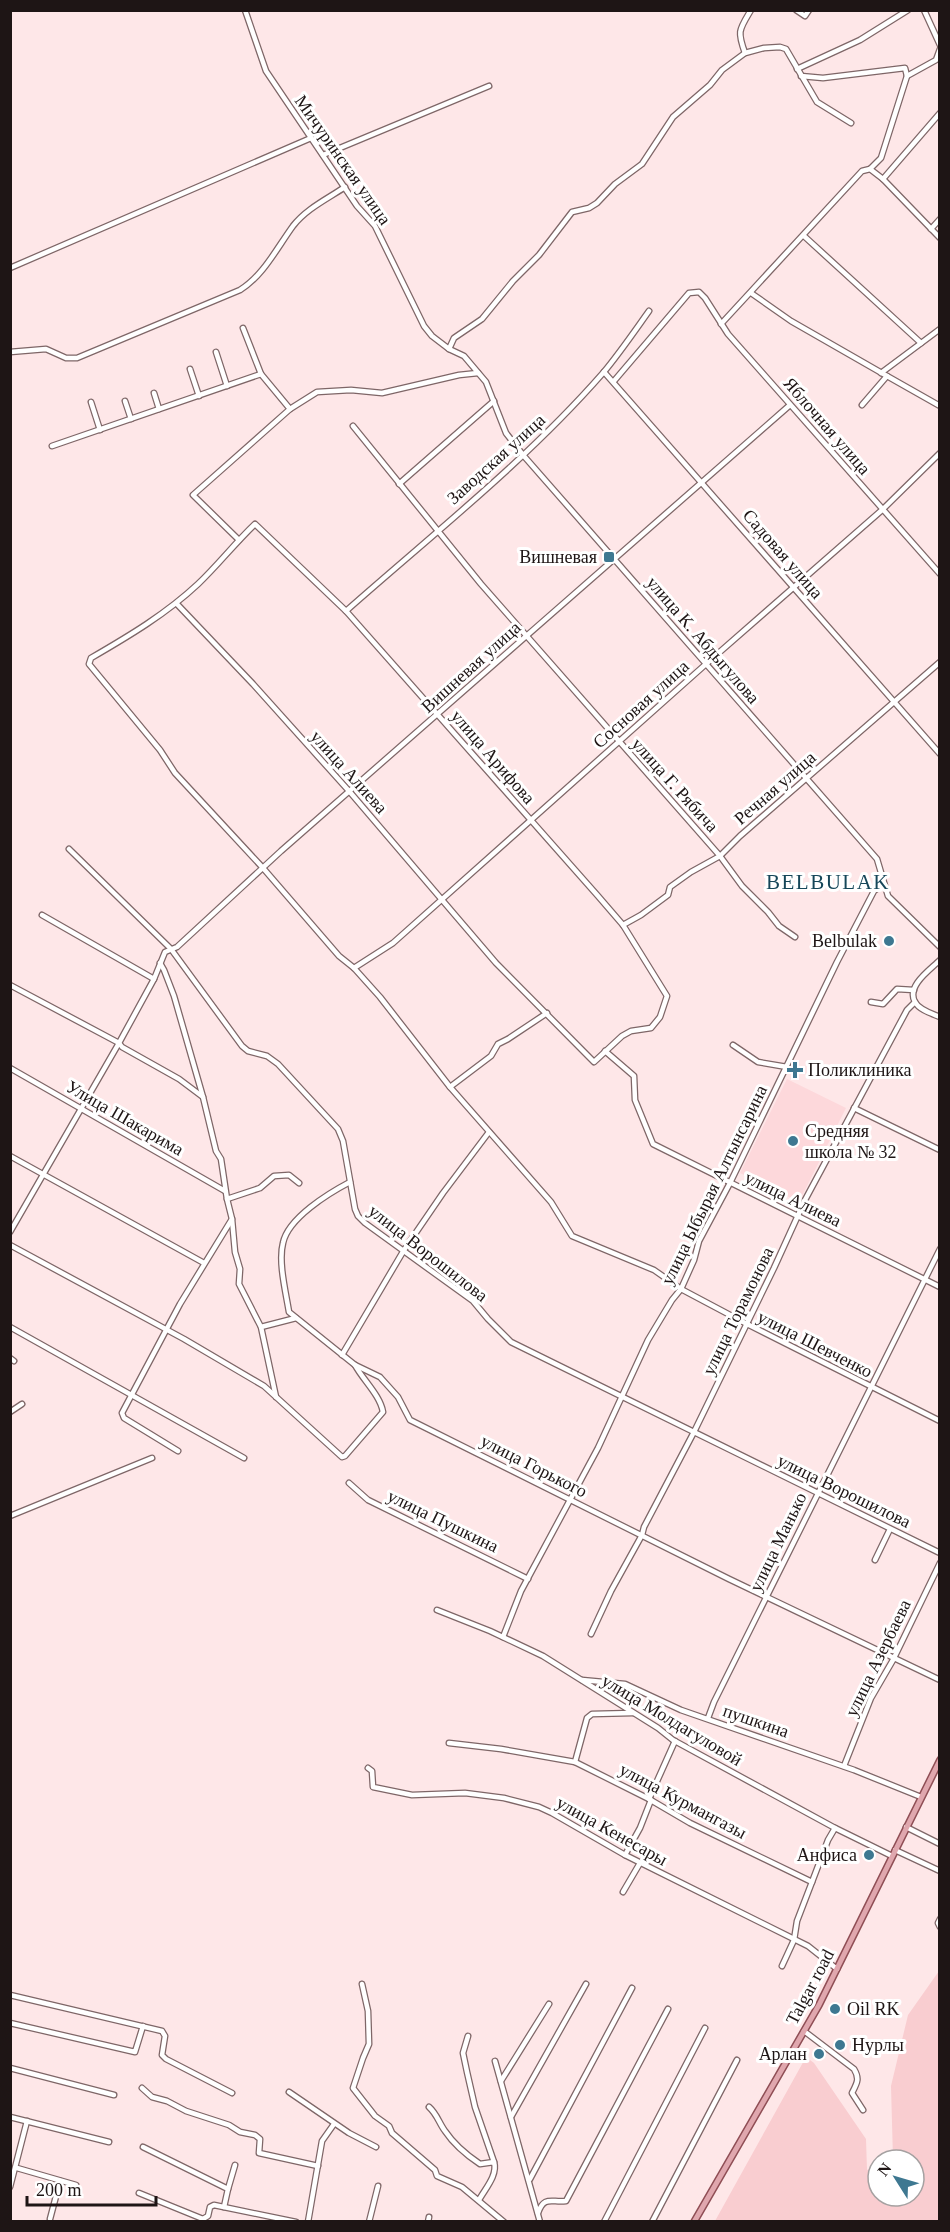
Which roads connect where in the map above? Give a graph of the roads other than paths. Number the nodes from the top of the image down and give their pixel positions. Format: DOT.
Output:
graph roads {
  1 [pos="245,10"];
  2 [pos="751,10"];
  3 [pos="796,10"];
  4 [pos="809,10"];
  5 [pos="908,10"];
  6 [pos="924,10"];
  7 [pos="939,47"];
  8 [pos="745,52"];
  9 [pos="797,69"];
  10 [pos="801,76"];
  11 [pos="907,76"];
  12 [pos="489,87"];
  13 [pos="939,113"];
  14 [pos="851,123"];
  15 [pos="311,138"];
  16 [pos="323,156"];
  17 [pos="870,169"];
  18 [pos="883,179"];
  19 [pos="345,187"];
  20 [pos="939,219"];
  21 [pos="931,229"];
  22 [pos="804,236"];
  23 [pos="939,238"];
  24 [pos="10,268"];
  25 [pos="751,293"];
  26 [pos="649,312"];
  27 [pos="721,324"];
  28 [pos="243,328"];
  29 [pos="939,329"];
  30 [pos="921,343"];
  31 [pos="449,349"];
  32 [pos="10,352"];
  33 [pos="216,352"];
  34 [pos="190,369"];
  35 [pos="604,372"];
  36 [pos="478,373"];
  37 [pos="881,373"];
  38 [pos="261,374"];
  39 [pos="887,376"];
  40 [pos="614,381"];
  41 [pos="227,386"];
  42 [pos="154,393"];
  43 [pos="199,396"];
  44 [pos="126,401"];
  45 [pos="494,401"];
  46 [pos="91,402"];
  47 [pos="790,405"];
  48 [pos="862,405"];
  49 [pos="939,406"];
  50 [pos="290,409"];
  51 [pos="159,410"];
  52 [pos="131,419"];
  53 [pos="353,426"];
  54 [pos="100,430"];
  55 [pos="52,446"];
  56 [pos="939,453"];
  57 [pos="523,454"];
  58 [pos="702,481"];
  59 [pos="399,484"];
  60 [pos="882,510"];
  61 [pos="436,531"];
  62 [pos="239,540"];
  63 [pos="614,559"];
  64 [pos="939,574"];
  65 [pos="794,587"];
  66 [pos="176,603"];
  67 [pos="346,611"];
  68 [pos="526,636"];
  69 [pos="939,662"];
  70 [pos="706,664"];
  71 [pos="894,701"];
  72 [pos="438,715"];
  73 [pos="618,742"];
  74 [pos="939,754"];
  75 [pos="806,778"];
  76 [pos="349,791"];
  77 [pos="530,820"];
  78 [pos="69,849"];
  79 [pos="720,856"];
  80 [pos="263,868"];
  81 [pos="884,884"];
  82 [pos="442,898"];
  83 [pos="901,908"];
  84 [pos="896,914"];
  85 [pos="42,915"];
  86 [pos="623,925"];
  87 [pos="795,937"];
  88 [pos="939,946"];
  89 [pos="171,949"];
  90 [pos="939,960"];
  91 [pos="160,963"];
  92 [pos="354,968"];
  93 [pos="154,979"];
  94 [pos="10,985"];
  95 [pos="914,990"];
  96 [pos="871,1002"];
  97 [pos="915,1002"];
  98 [pos="547,1013"];
  99 [pos="939,1017"];
  100 [pos="119,1043"];
  101 [pos="734,1045"];
  102 [pos="606,1051"];
  103 [pos="787,1067"];
  104 [pos="10,1068"];
  105 [pos="450,1087"];
  106 [pos="203,1097"];
  107 [pos="81,1108"];
  108 [pos="854,1108"];
  109 [pos="489,1132"];
  110 [pos="939,1150"];
  111 [pos="10,1156"];
  112 [pos="43,1175"];
  113 [pos="350,1182"];
  114 [pos="299,1183"];
  115 [pos="730,1183"];
  116 [pos="225,1191"];
  117 [pos="227,1199"];
  118 [pos="798,1216"];
  119 [pos="232,1219"];
  120 [pos="10,1233"];
  121 [pos="10,1245"];
  122 [pos="939,1249"];
  123 [pos="404,1250"];
  124 [pos="204,1263"];
  125 [pos="924,1279"];
  126 [pos="939,1287"];
  127 [pos="681,1289"];
  128 [pos="296,1318"];
  129 [pos="747,1324"];
  130 [pos="10,1327"];
  131 [pos="261,1328"];
  132 [pos="168,1330"];
  133 [pos="342,1355"];
  134 [pos="355,1365"];
  135 [pos="870,1387"];
  136 [pos="621,1395"];
  137 [pos="132,1396"];
  138 [pos="276,1396"];
  139 [pos="22,1404"];
  140 [pos="10,1412"];
  141 [pos="939,1421"];
  142 [pos="694,1432"];
  143 [pos="178,1451"];
  144 [pos="152,1458"];
  145 [pos="244,1458"];
  146 [pos="349,1483"];
  147 [pos="817,1493"];
  148 [pos="570,1499"];
  149 [pos="10,1516"];
  150 [pos="890,1529"];
  151 [pos="642,1535"];
  152 [pos="939,1554"];
  153 [pos="875,1560"];
  154 [pos="939,1563"];
  155 [pos="528,1579"];
  156 [pos="766,1596"];
  157 [pos="437,1610"];
  158 [pos="591,1634"];
  159 [pos="503,1637"];
  160 [pos="893,1660"];
  161 [pos="580,1679"];
  162 [pos="939,1680"];
  163 [pos="634,1713"];
  164 [pos="708,1718"];
  165 [pos="675,1742"];
  166 [pos="449,1743"];
  167 [pos="939,1760"];
  168 [pos="575,1762"];
  169 [pos="844,1766"];
  170 [pos="368,1768"];
  171 [pos="921,1797"];
  172 [pos="650,1800"];
  173 [pos="906,1827"];
  174 [pos="835,1828"];
  175 [pos="939,1844"];
  176 [pos="894,1853"];
  177 [pos="625,1855"];
  178 [pos="640,1863"];
  179 [pos="939,1870"];
  180 [pos="812,1882"];
  181 [pos="623,1892"];
  182 [pos="939,1919"];
  183 [pos="939,1927"];
  184 [pos="794,1940"];
  185 [pos="782,1966"];
  186 [pos="837,1970"];
  187 [pos="362,1984"];
  188 [pos="586,1984"];
  189 [pos="632,1988"];
  190 [pos="10,1995"];
  191 [pos="549,2004"];
  192 [pos="668,2009"];
  193 [pos="10,2023"];
  194 [pos="143,2026"];
  195 [pos="705,2028"];
  196 [pos="804,2031"];
  197 [pos="468,2036"];
  198 [pos="737,2060"];
  199 [pos="495,2061"];
  200 [pos="10,2068"];
  201 [pos="501,2081"];
  202 [pos="142,2088"];
  203 [pos="289,2092"];
  204 [pos="232,2093"];
  205 [pos="114,2095"];
  206 [pos="429,2107"];
  207 [pos="863,2110"];
  208 [pos="511,2116"];
  209 [pos="10,2117"];
  210 [pos="27,2121"];
  211 [pos="334,2124"];
  212 [pos="109,2142"];
  213 [pos="376,2146"];
  214 [pos="143,2147"];
  215 [pos="494,2162"];
  216 [pos="235,2165"];
  217 [pos="318,2166"];
  218 [pos="16,2168"];
  219 [pos="530,2179"];
  220 [pos="60,2181"];
  221 [pos="76,2185"];
  222 [pos="378,2186"];
  223 [pos="10,2187"];
  224 [pos="228,2189"];
  225 [pos="140,2193"];
  226 [pos="479,2200"];
  227 [pos="224,2207"];
  228 [pos="538,2213"];
  229 [pos="50,2219"];
  230 [pos="296,2222"];
  231 [pos="308,2222"];
  232 [pos="369,2222"];
  233 [pos="504,2222"];
  234 [pos="540,2222"];
  235 [pos="604,2222"];
  236 [pos="652,2222"];
  237 [pos="694,2222"];
  1 -- 15 [label="street, Мичуринская улица"];
  2 -- 8 [label="street"];
  3 -- 4 [label="street"];
  5 -- 9 [label="street"];
  6 -- 7 [label="street"];
  7 -- 11 [label="street"];
  8 -- 9 [label="street"];
  8 -- 31 [label="street"];
  9 -- 10 [label="street"];
  10 -- 11 [label="street"];
  10 -- 14 [label="street"];
  11 -- 17 [label="street"];
  12 -- 16 [label="street"];
  13 -- 18 [label="street"];
  15 -- 16 [label="street, Мичуринская улица"];
  15 -- 24 [label="street"];
  16 -- 19 [label="street, Мичуринская улица"];
  17 -- 18 [label="street"];
  17 -- 22 [label="street"];
  18 -- 21 [label="street"];
  19 -- 31 [label="street, Мичуринская улица"];
  19 -- 32 [label="street"];
  20 -- 21 [label="street"];
  21 -- 23 [label="street"];
  22 -- 25 [label="street"];
  22 -- 30 [label="street"];
  25 -- 27 [label="street"];
  25 -- 37 [label="street"];
  26 -- 35 [label="street, Заводская улица"];
  27 -- 40 [label="street, Яблочная улица"];
  27 -- 47 [label="street, Яблочная улица"];
  28 -- 38 [label="street"];
  29 -- 30 [label="street"];
  30 -- 37 [label="street"];
  31 -- 36 [label="street, улица К. Абдыгулова"];
  33 -- 41 [label="street"];
  34 -- 43 [label="street"];
  35 -- 40 [label="street, Садовая улица"];
  35 -- 57 [label="street, Заводская улица"];
  36 -- 45 [label="street, улица К. Абдыгулова"];
  36 -- 50 [label="street"];
  37 -- 39 [label="street"];
  38 -- 41 [label="street"];
  38 -- 50 [label="street"];
  39 -- 48 [label="street"];
  39 -- 49 [label="street"];
  40 -- 58 [label="street, Садовая улица"];
  41 -- 43 [label="street"];
  42 -- 51 [label="street"];
  43 -- 51 [label="street"];
  44 -- 52 [label="street"];
  45 -- 57 [label="street, улица К. Абдыгулова"];
  45 -- 59 [label="street"];
  46 -- 54 [label="street"];
  47 -- 58 [label="street, Вишневая улица"];
  47 -- 60 [label="street, Яблочная улица"];
  50 -- 62 [label="street"];
  51 -- 52 [label="street"];
  52 -- 54 [label="street"];
  53 -- 59 [label="street, улица Г. Рябича"];
  54 -- 55 [label="street"];
  56 -- 60 [label="street, Сосновая улица"];
  57 -- 61 [label="street, Заводская улица"];
  57 -- 63 [label="street, улица К. Абдыгулова"];
  58 -- 63 [label="street, Вишневая улица"];
  58 -- 65 [label="street, Садовая улица"];
  59 -- 61 [label="street, улица Г. Рябича"];
  60 -- 64 [label="street, Яблочная улица"];
  60 -- 65 [label="street, Сосновая улица"];
  61 -- 67 [label="street, Заводская улица"];
  61 -- 68 [label="street, улица Г. Рябича"];
  62 -- 66 [label="street"];
  62 -- 67 [label="street, улица Арифова"];
  63 -- 68 [label="street, Вишневая улица"];
  63 -- 70 [label="street, улица К. Абдыгулова"];
  65 -- 70 [label="street, Сосновая улица"];
  65 -- 71 [label="street, Садовая улица"];
  66 -- 76 [label="street, улица Алиева"];
  66 -- 80 [label="street, улица Шевченко"];
  67 -- 72 [label="street, улица Арифова"];
  68 -- 72 [label="street, Вишневая улица"];
  68 -- 73 [label="street, улица Г. Рябича"];
  69 -- 71 [label="street, Речная улица"];
  70 -- 73 [label="street, Сосновая улица"];
  70 -- 75 [label="street, улица К. Абдыгулова"];
  71 -- 74 [label="street, Садовая улица"];
  71 -- 75 [label="street, Речная улица"];
  72 -- 76 [label="street, Вишневая улица"];
  72 -- 77 [label="street, улица Арифова"];
  73 -- 77 [label="street, Сосновая улица"];
  73 -- 79 [label="street, улица Г. Рябича"];
  75 -- 79 [label="street, Речная улица"];
  75 -- 81 [label="street, улица К. Абдыгулова"];
  76 -- 80 [label="street, Вишневая улица"];
  76 -- 82 [label="street, улица Алиева"];
  77 -- 82 [label="street, Сосновая улица"];
  77 -- 86 [label="street, улица Арифова"];
  78 -- 89 [label="street, улица Ворошилова"];
  79 -- 86 [label="street, Речная улица"];
  79 -- 87 [label="street, улица Г. Рябича"];
  80 -- 89 [label="street, Вишневая улица"];
  80 -- 92 [label="street, улица Шевченко"];
  81 -- 83 [label="street, улица К. Абдыгулова"];
  81 -- 103 [label="street, улица Ыбырая Алтынсарина"];
  82 -- 92 [label="street, Сосновая улица"];
  82 -- 98 [label="street, улица Алиева"];
  83 -- 84 [label="street"];
  83 -- 88 [label="street, улица К. Абдыгулова"];
  85 -- 93 [label="street"];
  86 -- 102 [label="street, улица Арифова"];
  89 -- 91 [label="street, Вишневая улица"];
  89 -- 113 [label="street, улица Ворошилова"];
  90 -- 95 [label="street"];
  91 -- 93 [label="street, Вишневая улица"];
  91 -- 106 [label="street"];
  92 -- 105 [label="street, улица Шевченко"];
  93 -- 100 [label="street, Вишневая улица"];
  94 -- 100 [label="street"];
  95 -- 96 [label="street"];
  95 -- 97 [label="street"];
  97 -- 99 [label="street"];
  97 -- 108 [label="street, улица Торамонова"];
  98 -- 102 [label="street, улица Алиева"];
  98 -- 105 [label="street"];
  100 -- 106 [label="street"];
  100 -- 107 [label="street, Вишневая улица"];
  101 -- 103 [label="street"];
  102 -- 115 [label="street, улица Алиева"];
  103 -- 115 [label="street, улица Ыбырая Алтынсарина"];
  104 -- 107 [label="street, Улица Шакарима"];
  105 -- 109 [label="street, улица Шевченко"];
  106 -- 116 [label="street"];
  107 -- 112 [label="street, Вишневая улица"];
  107 -- 116 [label="street, Улица Шакарима"];
  108 -- 110 [label="street"];
  108 -- 118 [label="street, улица Торамонова"];
  109 -- 123 [label="street"];
  109 -- 127 [label="street, улица Шевченко"];
  111 -- 112 [label="street"];
  112 -- 120 [label="street, Вишневая улица"];
  112 -- 124 [label="street"];
  113 -- 123 [label="street, улица Ворошилова"];
  113 -- 128 [label="street"];
  114 -- 117 [label="street"];
  115 -- 118 [label="street, улица Алиева"];
  115 -- 127 [label="street, улица Ыбырая Алтынсарина"];
  116 -- 117 [label="street"];
  117 -- 119 [label="street"];
  118 -- 125 [label="street, улица Алиева"];
  118 -- 129 [label="street, улица Торамонова"];
  119 -- 124 [label="street"];
  119 -- 131 [label="street"];
  121 -- 132 [label="street"];
  122 -- 125 [label="street, улица Манько"];
  123 -- 133 [label="street"];
  123 -- 136 [label="street, улица Ворошилова"];
  124 -- 132 [label="street"];
  125 -- 126 [label="street, улица Алиева"];
  125 -- 135 [label="street, улица Манько"];
  127 -- 129 [label="street, улица Шевченко"];
  127 -- 136 [label="street, улица Ыбырая Алтынсарина"];
  128 -- 131 [label="street"];
  128 -- 133 [label="street, улица Горького"];
  129 -- 135 [label="street, улица Шевченко"];
  129 -- 142 [label="street, улица Торамонова"];
  130 -- 137 [label="street"];
  131 -- 138 [label="street"];
  132 -- 137 [label="street"];
  132 -- 138 [label="street"];
  133 -- 134 [label="street, улица Горького"];
  134 -- 138 [label="street"];
  134 -- 148 [label="street, улица Горького"];
  135 -- 141 [label="street, улица Шевченко"];
  135 -- 147 [label="street, улица Манько"];
  136 -- 142 [label="street, улица Ворошилова"];
  136 -- 148 [label="street, улица Ыбырая Алтынсарина"];
  137 -- 143 [label="street"];
  137 -- 145 [label="street"];
  139 -- 140 [label="street"];
  142 -- 147 [label="street, улица Ворошилова"];
  142 -- 151 [label="street, улица Торамонова"];
  144 -- 149 [label="street"];
  146 -- 155 [label="street, улица Пушкина"];
  147 -- 150 [label="street, улица Ворошилова"];
  147 -- 156 [label="street, улица Манько"];
  148 -- 151 [label="street, улица Горького"];
  148 -- 155 [label="street, улица Ыбырая Алтынсарина"];
  150 -- 152 [label="street, улица Ворошилова"];
  150 -- 153 [label="street"];
  151 -- 156 [label="street, улица Горького"];
  151 -- 158 [label="street, улица Торамонова"];
  154 -- 160 [label="street, улица Азербаева"];
  155 -- 159 [label="street, улица Ыбырая Алтынсарина"];
  156 -- 160 [label="street, улица Горького"];
  156 -- 164 [label="street, улица Манько"];
  157 -- 159 [label="street, улица Молдагуловой"];
  159 -- 161 [label="street, улица Молдагуловой"];
  160 -- 162 [label="street, улица Горького"];
  160 -- 169 [label="street, улица Азербаева"];
  161 -- 163 [label="street, улица Молдагуловой"];
  161 -- 164 [label="street, пушкина"];
  163 -- 165 [label="street, улица Молдагуловой"];
  163 -- 168 [label="street"];
  164 -- 169 [label="street, пушкина"];
  165 -- 172 [label="street"];
  165 -- 174 [label="street, улица Молдагуловой"];
  166 -- 168 [label="street, улица Курмангазы"];
  167 -- 171 [label="main road, Talgar road"];
  168 -- 172 [label="street, улица Курмангазы"];
  169 -- 171 [label="street, пушкина"];
  170 -- 177 [label="street, улица Кенесары"];
  171 -- 173 [label="main road, Talgar road"];
  172 -- 177 [label="street"];
  172 -- 180 [label="street, улица Курмангазы"];
  173 -- 175 [label="street"];
  173 -- 176 [label="main road, Talgar road"];
  174 -- 176 [label="street, улица Молдагуловой"];
  174 -- 180 [label="street"];
  176 -- 179 [label="street, улица Молдагуловой"];
  176 -- 186 [label="main road, Talgar road"];
  177 -- 178 [label="street, улица Кенесары"];
  178 -- 181 [label="street"];
  178 -- 184 [label="street, улица Кенесары"];
  180 -- 184 [label="street"];
  182 -- 183 [label="street"];
  184 -- 185 [label="street"];
  184 -- 186 [label="street, улица Кенесары"];
  186 -- 196 [label="main road, Talgar road"];
  187 -- 226 [label="street"];
  188 -- 208 [label="street"];
  189 -- 219 [label="street"];
  190 -- 194 [label="street"];
  191 -- 201 [label="street"];
  192 -- 228 [label="street"];
  193 -- 194 [label="street"];
  194 -- 204 [label="street"];
  195 -- 235 [label="street"];
  196 -- 207 [label="street"];
  196 -- 237 [label="main road, Talgar road"];
  197 -- 215 [label="street"];
  198 -- 236 [label="street"];
  199 -- 201 [label="street"];
  200 -- 205 [label="street"];
  201 -- 208 [label="street"];
  202 -- 217 [label="street"];
  203 -- 211 [label="street"];
  206 -- 215 [label="street"];
  208 -- 219 [label="street"];
  209 -- 210 [label="street"];
  210 -- 212 [label="street"];
  210 -- 218 [label="street"];
  211 -- 213 [label="street"];
  211 -- 217 [label="street"];
  214 -- 224 [label="street"];
  215 -- 226 [label="street"];
  216 -- 224 [label="street"];
  217 -- 231 [label="street"];
  218 -- 220 [label="street"];
  218 -- 223 [label="street"];
  219 -- 228 [label="street"];
  220 -- 221 [label="street"];
  220 -- 229 [label="street"];
  222 -- 232 [label="street"];
  224 -- 227 [label="street"];
  225 -- 227 [label="street"];
  226 -- 233 [label="street"];
  227 -- 230 [label="street"];
  228 -- 234 [label="street"];
}
